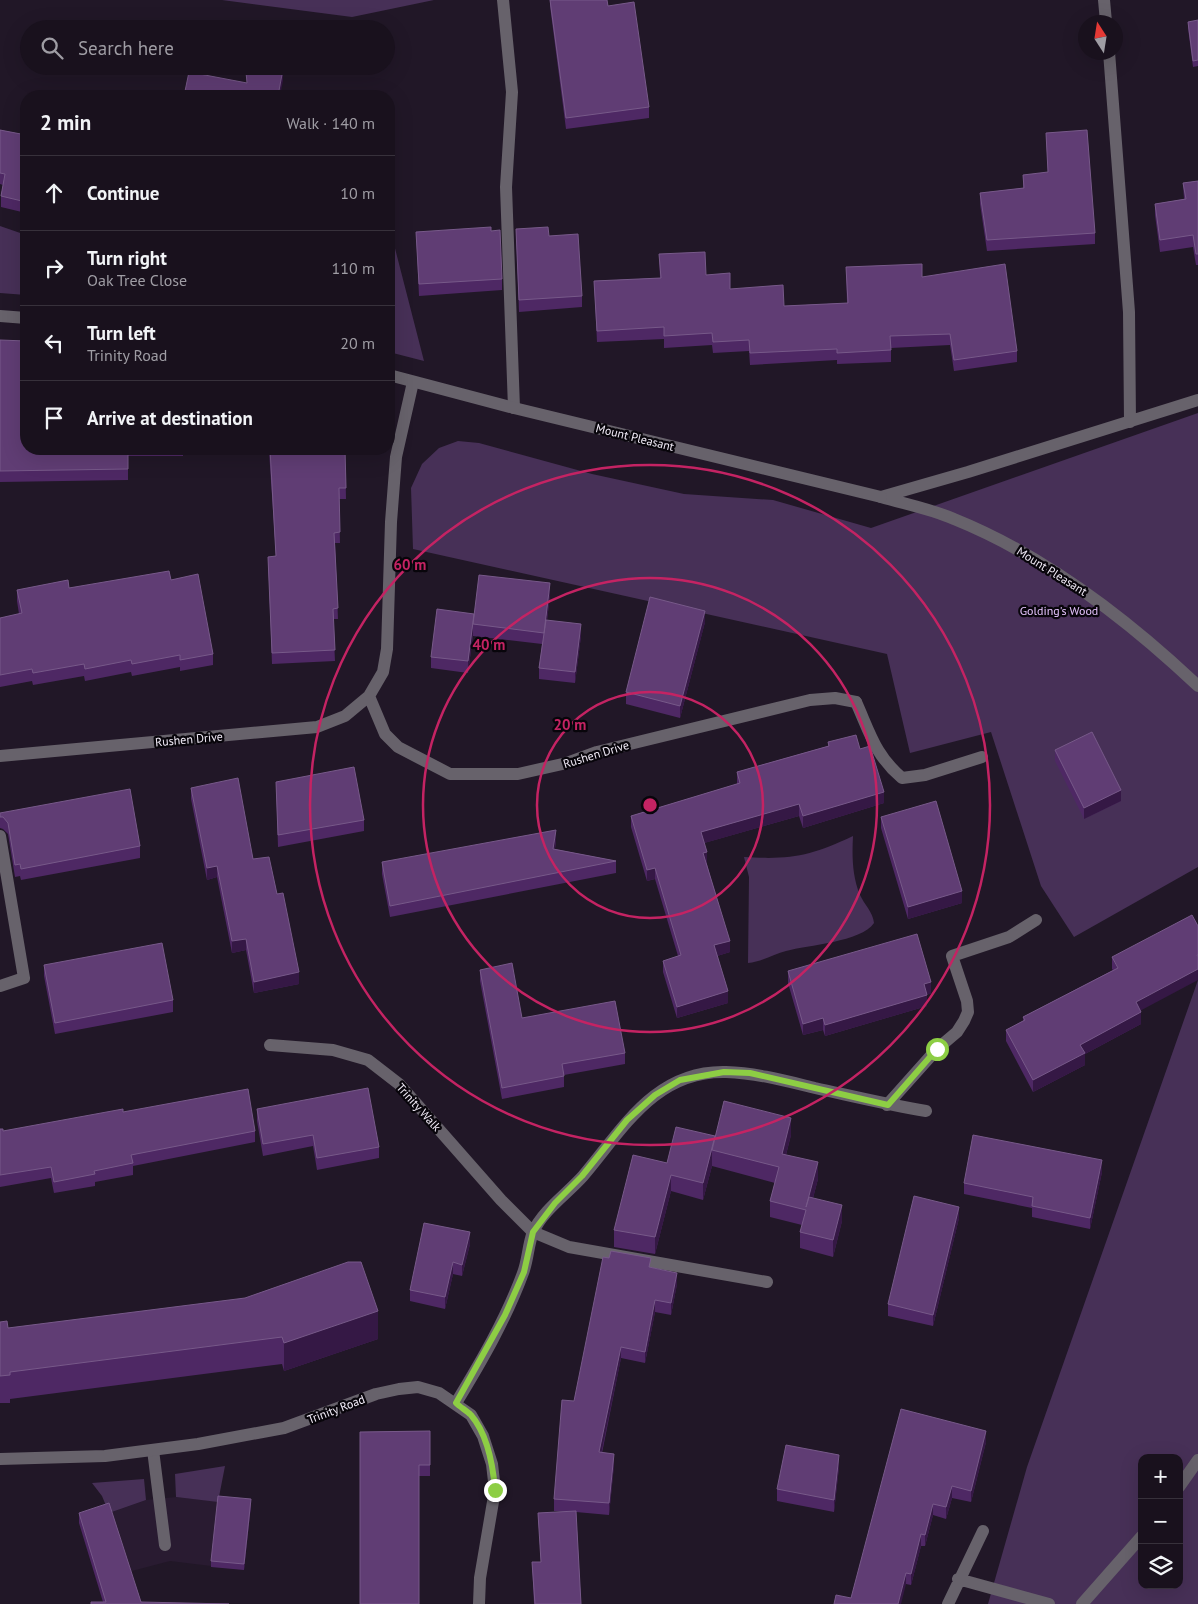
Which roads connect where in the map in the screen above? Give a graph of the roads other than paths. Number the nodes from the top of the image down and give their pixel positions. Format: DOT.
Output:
graph roads {
  1 [pos="503,0"];
  2 [pos="1104,0"];
  3 [pos="1105,15"];
  4 [pos="1110,60"];
  5 [pos="0,316"];
  6 [pos="20,318"];
  7 [pos="395,377"];
  8 [pos="412,382"];
  9 [pos="1198,400"];
  10 [pos="514,408"];
  11 [pos="1130,422"];
  12 [pos="881,497"];
  13 [pos="1198,686"];
  14 [pos="369,696"];
  15 [pos="0,756"];
  16 [pos="982,757"];
  17 [pos="0,836"];
  18 [pos="1036,920"];
  19 [pos="0,986"];
  20 [pos="270,1045"];
  21 [pos="888,1105"];
  22 [pos="926,1111"];
  23 [pos="533,1232"];
  24 [pos="767,1282"];
  25 [pos="456,1403"];
  26 [pos="153,1450"];
  27 [pos="0,1459"];
  28 [pos="1198,1460"];
  29 [pos="1183,1481"];
  30 [pos="983,1531"];
  31 [pos="1138,1541"];
  32 [pos="165,1545"];
  33 [pos="958,1579"];
  34 [pos="479,1604"];
  35 [pos="948,1604"];
  36 [pos="1049,1604"];
  37 [pos="1082,1604"];
  1 -- 10 [label="street"];
  2 -- 3 [label="street"];
  4 -- 11 [label="street"];
  5 -- 6 [label="street"];
  7 -- 8 [label="street, Mount Pleasant"];
  8 -- 10 [label="street, Mount Pleasant"];
  8 -- 14 [label="street, Rushen Drive"];
  9 -- 11 [label="street, Mount Pleasant"];
  10 -- 12 [label="street, Mount Pleasant"];
  11 -- 12 [label="street, Mount Pleasant"];
  12 -- 13 [label="street, Mount Pleasant"];
  14 -- 15 [label="street, Rushen Drive"];
  14 -- 16 [label="street, Rushen Drive"];
  17 -- 19 [label="street"];
  18 -- 21 [label="street"];
  20 -- 23 [label="street, Trinity Walk"];
  21 -- 22 [label="street"];
  21 -- 23 [label="street"];
  23 -- 24 [label="street"];
  23 -- 25 [label="street"];
  25 -- 26 [label="street, Trinity Road"];
  25 -- 34 [label="street, Trinity Road"];
  26 -- 27 [label="street, Trinity Road"];
  26 -- 32 [label="street"];
  28 -- 29 [label="street"];
  30 -- 33 [label="street"];
  31 -- 37 [label="street"];
  33 -- 35 [label="street"];
  33 -- 36 [label="street"];
}
